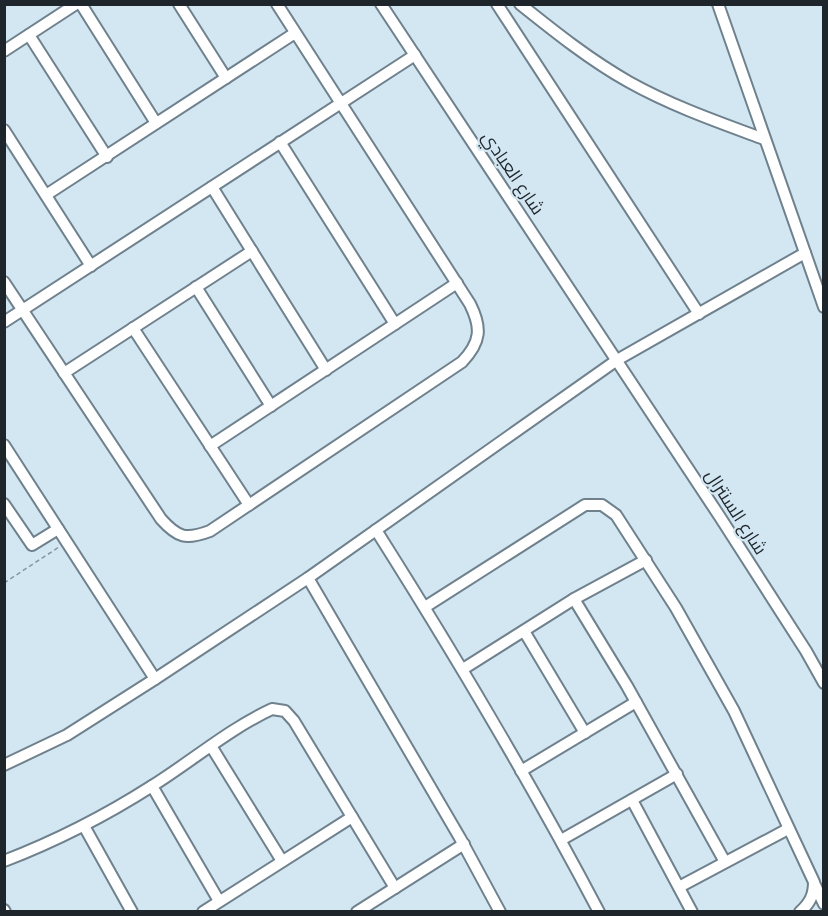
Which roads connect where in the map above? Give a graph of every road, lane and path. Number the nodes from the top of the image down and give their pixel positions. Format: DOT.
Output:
graph roads {
  1 [pos="78,4"];
  2 [pos="179,4"];
  3 [pos="277,4"];
  4 [pos="381,4"];
  5 [pos="497,4"];
  6 [pos="520,4"];
  7 [pos="718,4"];
  8 [pos="296,33"];
  9 [pos="29,35"];
  10 [pos="4,51"];
  11 [pos="415,55"];
  12 [pos="226,78"];
  13 [pos="341,103"];
  14 [pos="156,123"];
  15 [pos="4,130"];
  16 [pos="764,139"];
  17 [pos="280,142"];
  18 [pos="106,157"];
  19 [pos="212,187"];
  20 [pos="46,195"];
  21 [pos="252,251"];
  22 [pos="805,253"];
  23 [pos="91,266"];
  24 [pos="4,282"];
  25 [pos="457,283"];
  26 [pos="196,287"];
  27 [pos="824,307"];
  28 [pos="23,310"];
  29 [pos="699,314"];
  30 [pos="4,322"];
  31 [pos="395,324"];
  32 [pos="133,328"];
  33 [pos="617,360"];
  34 [pos="326,370"];
  35 [pos="64,373"];
  36 [pos="271,406"];
  37 [pos="210,446"];
  38 [pos="5,447"];
  39 [pos="4,504"];
  40 [pos="249,505"];
  41 [pos="58,529"];
  42 [pos="376,530"];
  43 [pos="67,542"];
  44 [pos="645,560"];
  45 [pos="308,578"];
  46 [pos="4,584"];
  47 [pos="574,599"];
  48 [pos="424,607"];
  49 [pos="524,631"];
  50 [pos="463,669"];
  51 [pos="155,679"];
  52 [pos="824,683"];
  53 [pos="636,702"];
  54 [pos="585,733"];
  55 [pos="211,746"];
  56 [pos="4,765"];
  57 [pos="521,771"];
  58 [pos="677,774"];
  59 [pos="152,786"];
  60 [pos="632,800"];
  61 [pos="352,817"];
  62 [pos="84,826"];
  63 [pos="788,829"];
  64 [pos="561,840"];
  65 [pos="464,844"];
  66 [pos="4,861"];
  67 [pos="282,861"];
  68 [pos="724,862"];
  69 [pos="814,882"];
  70 [pos="679,887"];
  71 [pos="395,888"];
  72 [pos="219,901"];
  73 [pos="824,904"];
  74 [pos="360,911"];
  75 [pos="132,912"];
  76 [pos="203,912"];
  77 [pos="500,912"];
  78 [pos="599,912"];
  79 [pos="692,912"];
  80 [pos="800,912"];
  1 -- 9 [label="street"];
  1 -- 14 [label="street"];
  2 -- 12 [label="street"];
  3 -- 8 [label="street"];
  4 -- 11 [label="street, شارع العبادي"];
  5 -- 29 [label="street"];
  6 -- 16 [label="street"];
  7 -- 16 [label="street"];
  8 -- 12 [label="street"];
  8 -- 13 [label="street"];
  9 -- 10 [label="street"];
  9 -- 18 [label="street"];
  11 -- 13 [label="street"];
  11 -- 33 [label="street, شارع العبادي"];
  12 -- 14 [label="street"];
  13 -- 17 [label="street"];
  13 -- 25 [label="street"];
  14 -- 18 [label="street"];
  15 -- 20 [label="street"];
  16 -- 22 [label="street"];
  17 -- 19 [label="street"];
  17 -- 31 [label="street"];
  18 -- 20 [label="street"];
  19 -- 21 [label="street"];
  19 -- 23 [label="street"];
  20 -- 23 [label="street"];
  21 -- 26 [label="street"];
  21 -- 34 [label="street"];
  22 -- 27 [label="street"];
  22 -- 29 [label="street"];
  23 -- 28 [label="street"];
  24 -- 28 [label="street"];
  25 -- 31 [label="street"];
  25 -- 40 [label="street"];
  26 -- 32 [label="street"];
  26 -- 36 [label="street"];
  28 -- 30 [label="street"];
  28 -- 35 [label="street"];
  29 -- 33 [label="street"];
  31 -- 34 [label="street"];
  32 -- 35 [label="street"];
  32 -- 37 [label="street"];
  33 -- 42 [label="street"];
  33 -- 52 [label="street, شارع السنترال"];
  34 -- 36 [label="street"];
  35 -- 40 [label="street"];
  36 -- 37 [label="street"];
  37 -- 40 [label="street"];
  38 -- 41 [label="street"];
  39 -- 41 [label="street"];
  41 -- 43 [label="street"];
  42 -- 45 [label="street"];
  42 -- 48 [label="street"];
  43 -- 46 [label="path"];
  43 -- 51 [label="street"];
  44 -- 47 [label="street"];
  44 -- 48 [label="street"];
  44 -- 63 [label="street"];
  45 -- 51 [label="street"];
  45 -- 65 [label="street"];
  47 -- 49 [label="street"];
  47 -- 53 [label="street"];
  48 -- 50 [label="street"];
  49 -- 50 [label="street"];
  49 -- 54 [label="street"];
  50 -- 57 [label="street"];
  51 -- 56 [label="street"];
  53 -- 54 [label="street"];
  53 -- 58 [label="street"];
  54 -- 57 [label="street"];
  55 -- 59 [label="street"];
  55 -- 61 [label="street"];
  55 -- 67 [label="street"];
  57 -- 64 [label="street"];
  58 -- 60 [label="street"];
  58 -- 68 [label="street"];
  59 -- 62 [label="street"];
  59 -- 72 [label="street"];
  60 -- 64 [label="street"];
  60 -- 70 [label="street"];
  61 -- 67 [label="street"];
  61 -- 71 [label="street"];
  62 -- 66 [label="street"];
  62 -- 75 [label="street"];
  63 -- 68 [label="street"];
  63 -- 69 [label="street"];
  64 -- 78 [label="street"];
  65 -- 71 [label="street"];
  65 -- 77 [label="street"];
  67 -- 72 [label="street"];
  68 -- 70 [label="street"];
  69 -- 73 [label="street"];
  69 -- 80 [label="street"];
  70 -- 79 [label="street"];
  71 -- 74 [label="street"];
  72 -- 76 [label="street"];
}
